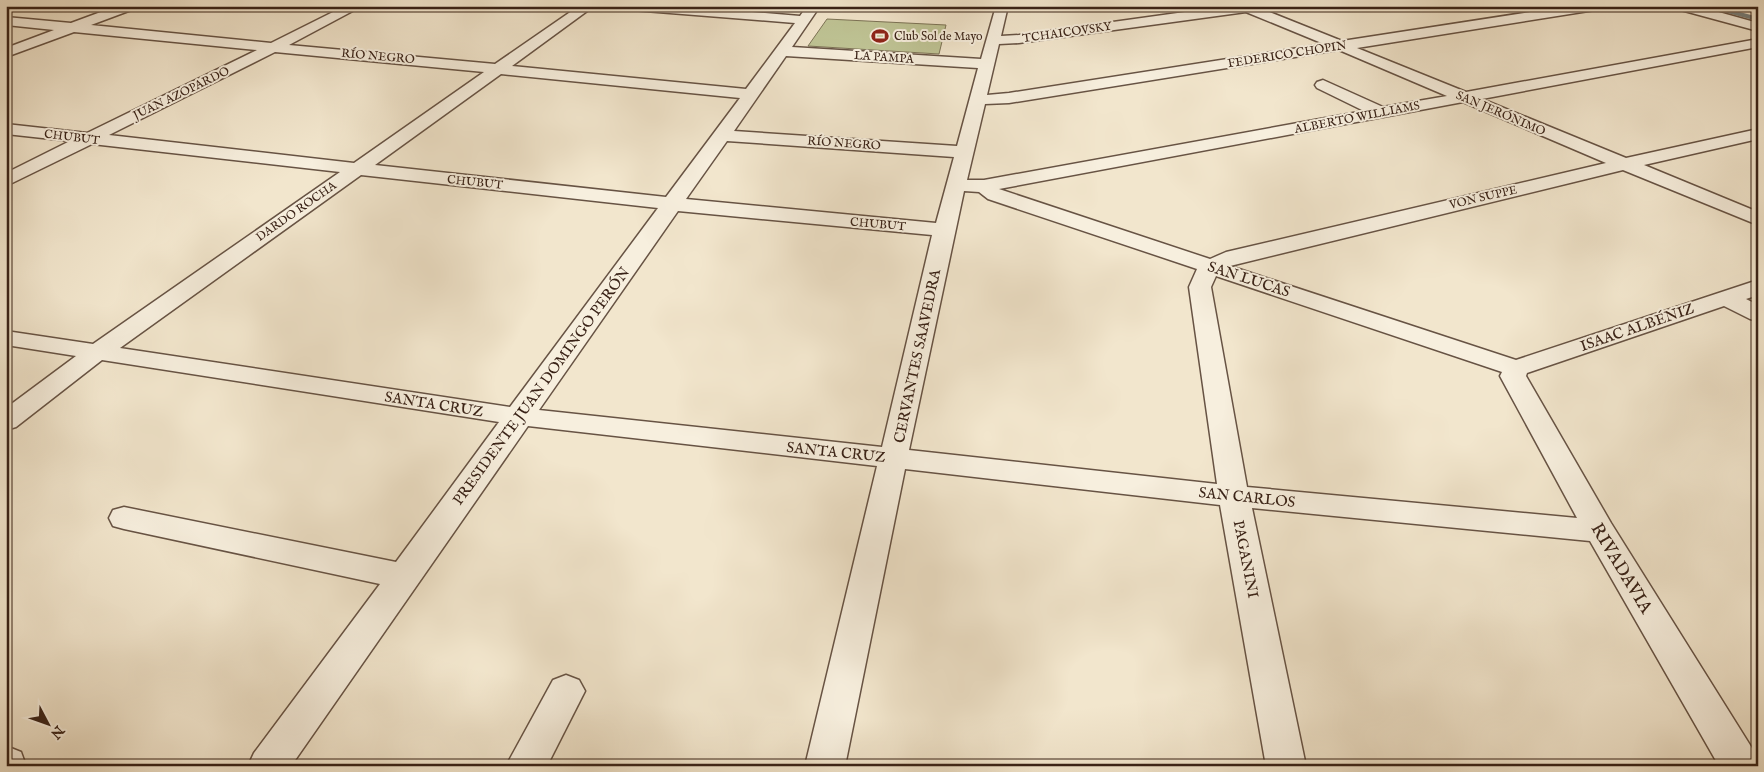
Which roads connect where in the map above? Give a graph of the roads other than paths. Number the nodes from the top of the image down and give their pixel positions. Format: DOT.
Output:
graph roads {
  1 [pos="129,6"];
  2 [pos="356,6"];
  3 [pos="588,6"];
  4 [pos="632,6"];
  5 [pos="1002,6"];
  6 [pos="1594,6"];
  7 [pos="1682,6"];
  8 [pos="1250,7"];
  9 [pos="809,13"];
  10 [pos="6,21"];
  11 [pos="1758,27"];
  12 [pos="74,28"];
  13 [pos="1758,43"];
  14 [pos="275,46"];
  15 [pos="1339,46"];
  16 [pos="782,50"];
  17 [pos="990,52"];
  18 [pos="6,53"];
  19 [pos="498,68"];
  20 [pos="1323,85"];
  21 [pos="750,94"];
  22 [pos="1464,97"];
  23 [pos="979,100"];
  24 [pos="1381,113"];
  25 [pos="6,129"];
  26 [pos="1758,134"];
  27 [pos="722,135"];
  28 [pos="89,139"];
  29 [pos="965,152"];
  30 [pos="1623,164"];
  31 [pos="355,169"];
  32 [pos="6,180"];
  33 [pos="957,185"];
  34 [pos="984,186"];
  35 [pos="670,204"];
  36 [pos="1758,219"];
  37 [pos="944,230"];
  38 [pos="1211,266"];
  39 [pos="1758,287"];
  40 [pos="1724,297"];
  41 [pos="1758,314"];
  42 [pos="1758,322"];
  43 [pos="1758,334"];
  44 [pos="6,338"];
  45 [pos="96,353"];
  46 [pos="1516,368"];
  47 [pos="520,417"];
  48 [pos="6,421"];
  49 [pos="894,459"];
  50 [pos="1234,496"];
  51 [pos="124,518"];
  52 [pos="1600,531"];
  53 [pos="404,576"];
  54 [pos="566,691"];
  55 [pos="268,766"];
  56 [pos="526,766"];
  57 [pos="825,766"];
  58 [pos="1286,766"];
  59 [pos="1741,766"];
  1 -- 12 [label="street"];
  2 -- 14 [label="street, JUAN AZOPARDO"];
  3 -- 19 [label="street, DARDO ROCHA"];
  4 -- 9 [label="street"];
  5 -- 17 [label="street, CERVANTES SAAVEDRA"];
  6 -- 15 [label="street, FEDERICO CHOPIN"];
  7 -- 11 [label="street"];
  8 -- 15 [label="street, SAN JERÓNIMO"];
  8 -- 17 [label="street, TCHAICOVSKY"];
  9 -- 16 [label="street, PRESIDENTE JUAN DOMINGO PERÓN"];
  10 -- 12 [label="street, RÍO NEGRO"];
  12 -- 14 [label="street, RÍO NEGRO"];
  12 -- 18 [label="street"];
  13 -- 22 [label="street, ALBERTO WILLIAMS"];
  14 -- 19 [label="street, RÍO NEGRO"];
  14 -- 28 [label="street, JUAN AZOPARDO"];
  15 -- 22 [label="street, SAN JERÓNIMO"];
  15 -- 23 [label="street, FEDERICO CHOPIN"];
  16 -- 17 [label="street, LA PAMPA"];
  16 -- 21 [label="street, PRESIDENTE JUAN DOMINGO PERÓN"];
  17 -- 23 [label="street, CERVANTES SAAVEDRA"];
  19 -- 21 [label="street, RÍO NEGRO"];
  19 -- 31 [label="street, DARDO ROCHA"];
  20 -- 24 [label="street"];
  21 -- 27 [label="street, PRESIDENTE JUAN DOMINGO PERÓN"];
  22 -- 24 [label="street, ALBERTO WILLIAMS"];
  22 -- 30 [label="street, SAN JERÓNIMO"];
  23 -- 29 [label="street, CERVANTES SAAVEDRA"];
  24 -- 34 [label="street, ALBERTO WILLIAMS"];
  25 -- 28 [label="street, CHUBUT"];
  26 -- 30 [label="street, VON SUPPE"];
  27 -- 29 [label="street, RÍO NEGRO"];
  27 -- 35 [label="street, PRESIDENTE JUAN DOMINGO PERÓN"];
  28 -- 31 [label="street, CHUBUT"];
  28 -- 32 [label="street, JUAN AZOPARDO"];
  29 -- 33 [label="street, CERVANTES SAAVEDRA"];
  30 -- 36 [label="street, SAN JERÓNIMO"];
  30 -- 38 [label="street, VON SUPPE"];
  31 -- 35 [label="street, CHUBUT"];
  31 -- 45 [label="street, DARDO ROCHA"];
  33 -- 34 [label="street, ALBERTO WILLIAMS"];
  33 -- 37 [label="street, CERVANTES SAAVEDRA"];
  34 -- 38 [label="street, SAN LUCAS"];
  35 -- 37 [label="street, CHUBUT"];
  35 -- 47 [label="street, PRESIDENTE JUAN DOMINGO PERÓN"];
  37 -- 49 [label="street, CERVANTES SAAVEDRA"];
  38 -- 46 [label="street, SAN LUCAS"];
  38 -- 50 [label="street, PAGANINI"];
  39 -- 40 [label="street, ISAAC ALBÉNIZ"];
  40 -- 41 [label="street"];
  40 -- 46 [label="street, ISAAC ALBÉNIZ"];
  42 -- 43 [label="street"];
  44 -- 45 [label="street, SANTA CRUZ"];
  45 -- 47 [label="street, SANTA CRUZ"];
  45 -- 48 [label="street, DARDO ROCHA"];
  46 -- 52 [label="street, RIVADAVIA"];
  47 -- 49 [label="street, SANTA CRUZ"];
  47 -- 53 [label="street, PRESIDENTE JUAN DOMINGO PERÓN"];
  49 -- 50 [label="street, SAN CARLOS"];
  49 -- 57 [label="street, CERVANTES SAAVEDRA"];
  50 -- 52 [label="street, SAN CARLOS"];
  50 -- 58 [label="street, PAGANINI"];
  51 -- 53 [label="street"];
  52 -- 59 [label="street, RIVADAVIA"];
  53 -- 55 [label="street, PRESIDENTE JUAN DOMINGO PERÓN"];
  54 -- 56 [label="street"];
}
